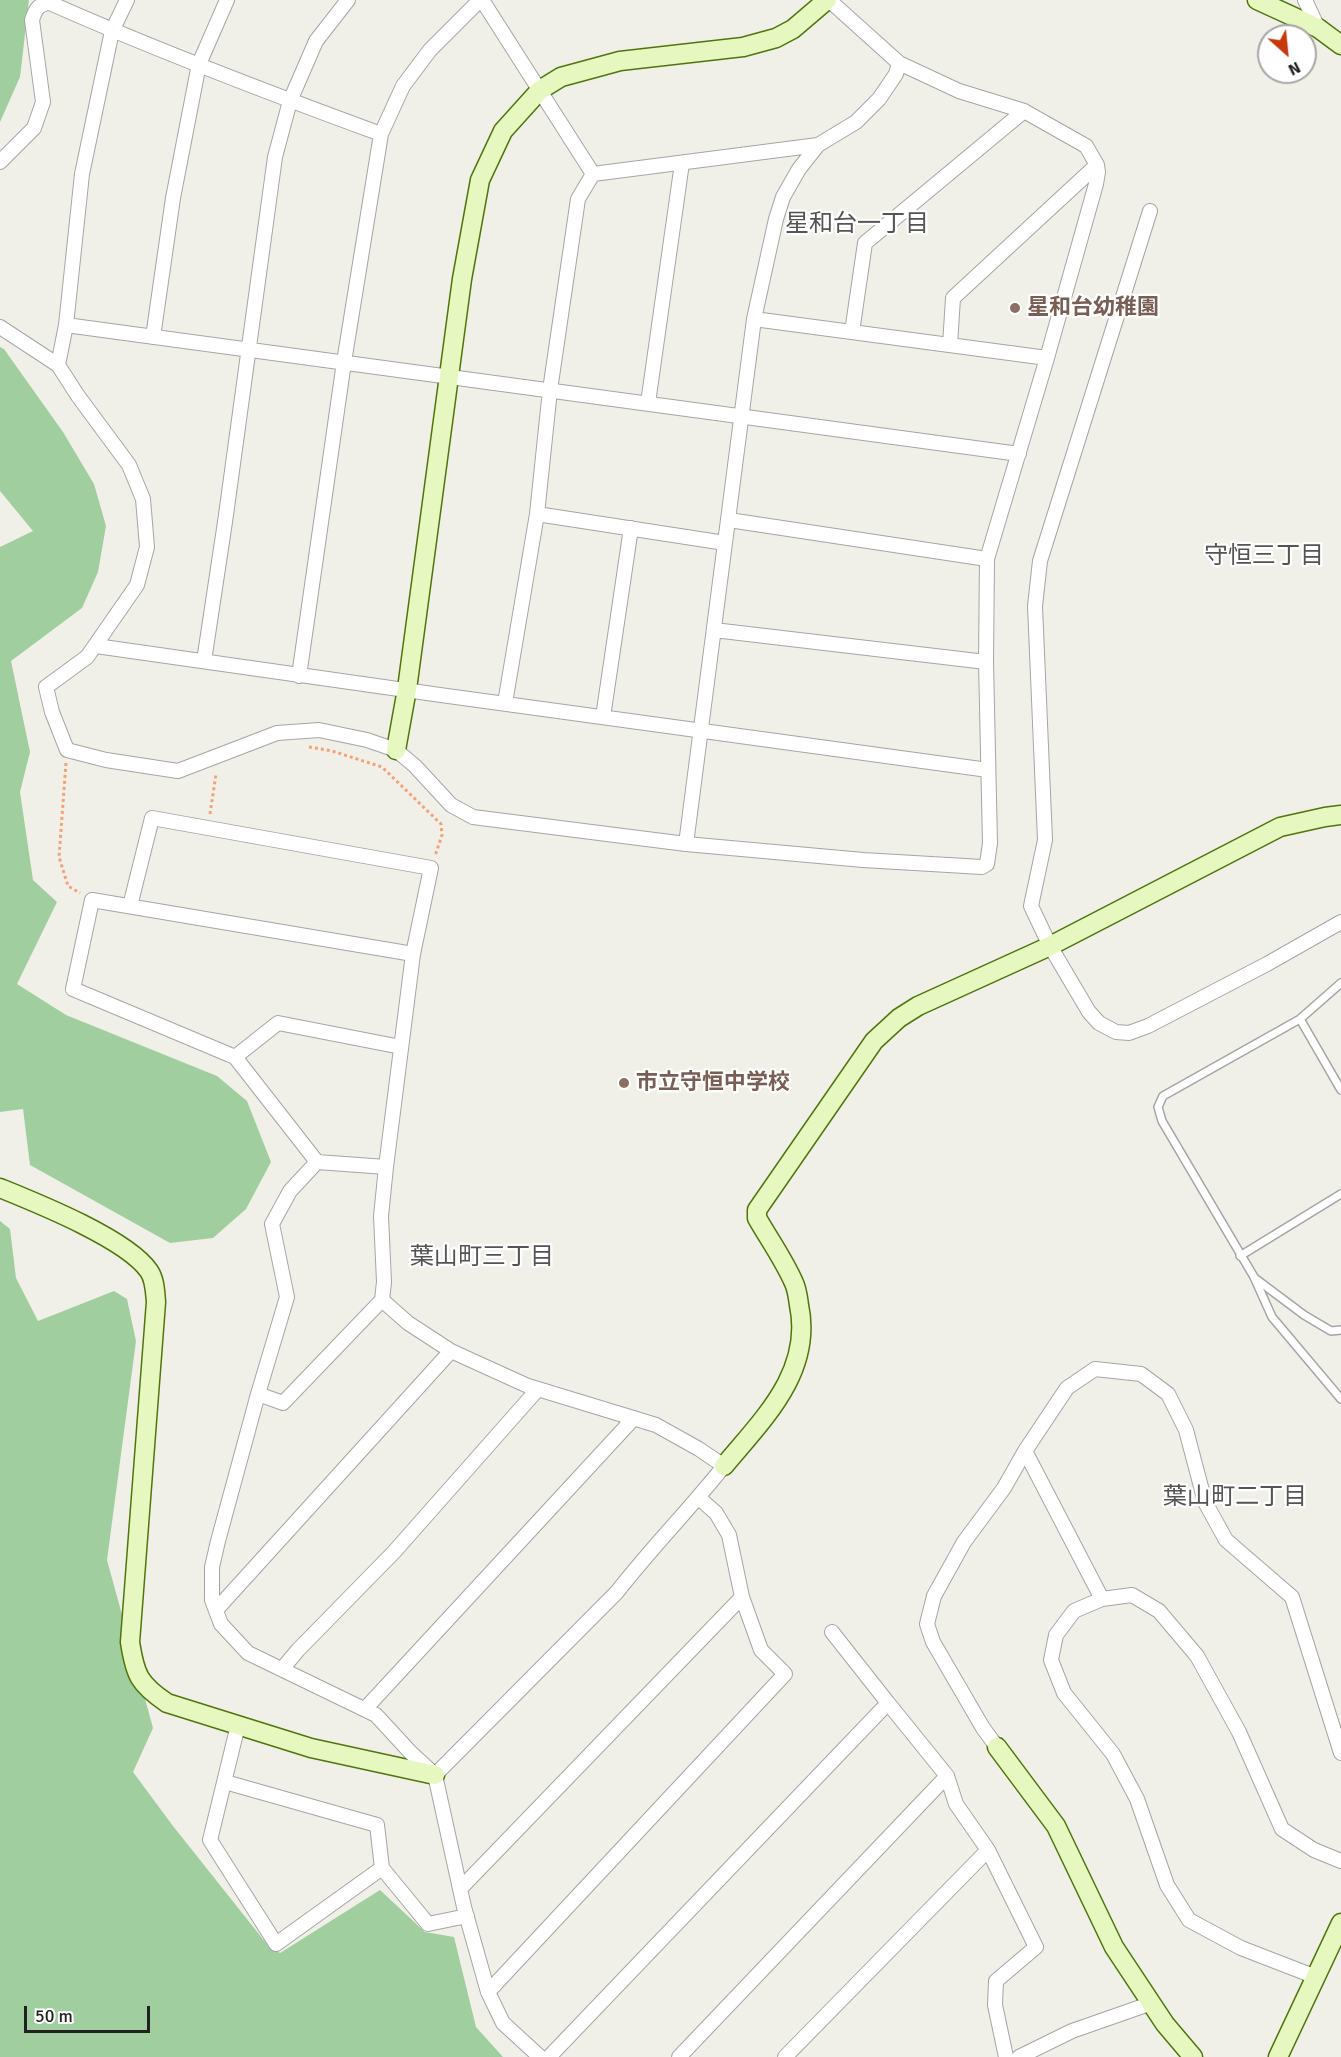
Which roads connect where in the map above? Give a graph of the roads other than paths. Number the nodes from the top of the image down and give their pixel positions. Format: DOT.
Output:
graph roads {
  1 [pos="127,0"];
  2 [pos="227,0"];
  3 [pos="348,0"];
  4 [pos="481,0"];
  5 [pos="828,0"];
  6 [pos="1257,0"];
  7 [pos="1305,0"];
  8 [pos="1318,28"];
  9 [pos="112,30"];
  10 [pos="1341,45"];
  11 [pos="899,63"];
  12 [pos="200,64"];
  13 [pos="540,90"];
  14 [pos="291,101"];
  15 [pos="1024,111"];
  16 [pos="381,134"];
  17 [pos="818,145"];
  18 [pos="0,162"];
  19 [pos="682,163"];
  20 [pos="1097,165"];
  21 [pos="593,174"];
  22 [pos="1150,211"];
  23 [pos="754,319"];
  24 [pos="66,325"];
  25 [pos="0,327"];
  26 [pos="852,333"];
  27 [pos="153,337"];
  28 [pos="950,345"];
  29 [pos="248,350"];
  30 [pos="1047,358"];
  31 [pos="344,362"];
  32 [pos="58,365"];
  33 [pos="448,376"];
  34 [pos="550,390"];
  35 [pos="648,403"];
  36 [pos="741,416"];
  37 [pos="1019,454"];
  38 [pos="537,514"];
  39 [pos="729,520"];
  40 [pos="631,528"];
  41 [pos="725,543"];
  42 [pos="987,559"];
  43 [pos="714,630"];
  44 [pos="96,646"];
  45 [pos="204,661"];
  46 [pos="986,662"];
  47 [pos="299,676"];
  48 [pos="407,689"];
  49 [pos="505,703"];
  50 [pos="603,717"];
  51 [pos="701,731"];
  52 [pos="396,750"];
  53 [pos="988,770"];
  54 [pos="1341,815"];
  55 [pos="686,844"];
  56 [pos="130,906"];
  57 [pos="1341,922"];
  58 [pos="1050,946"];
  59 [pos="413,954"];
  60 [pos="1341,983"];
  61 [pos="1300,1019"];
  62 [pos="401,1047"];
  63 [pos="235,1057"];
  64 [pos="1341,1090"];
  65 [pos="317,1162"];
  66 [pos="386,1167"];
  67 [pos="0,1188"];
  68 [pos="1341,1194"];
  69 [pos="1240,1256"];
  70 [pos="1254,1277"];
  71 [pos="382,1300"];
  72 [pos="1341,1330"];
  73 [pos="451,1351"];
  74 [pos="538,1389"];
  75 [pos="258,1394"];
  76 [pos="1341,1399"];
  77 [pos="634,1419"];
  78 [pos="1025,1451"];
  79 [pos="724,1466"];
  80 [pos="699,1498"];
  81 [pos="742,1597"];
  82 [pos="1102,1599"];
  83 [pos="216,1610"];
  84 [pos="832,1632"];
  85 [pos="282,1669"];
  86 [pos="888,1703"];
  87 [pos="365,1709"];
  88 [pos="238,1725"];
  89 [pos="997,1747"];
  90 [pos="1341,1753"];
  91 [pos="435,1775"];
  92 [pos="947,1776"];
  93 [pos="225,1782"];
  94 [pos="988,1850"];
  95 [pos="1341,1861"];
  96 [pos="382,1868"];
  97 [pos="460,1889"];
  98 [pos="467,1916"];
  99 [pos="1341,1923"];
  100 [pos="1316,1977"];
  101 [pos="489,1992"];
  102 [pos="1152,2003"];
  103 [pos="540,2057"];
  104 [pos="549,2057"];
  105 [pos="679,2057"];
  106 [pos="785,2057"];
  107 [pos="1006,2057"];
  108 [pos="1019,2057"];
  109 [pos="1193,2057"];
  110 [pos="1278,2057"];
  1 -- 9 [label="street"];
  2 -- 12 [label="street"];
  3 -- 14 [label="street"];
  4 -- 13 [label="street"];
  4 -- 16 [label="street"];
  5 -- 11 [label="street"];
  5 -- 13 [label="street"];
  6 -- 8 [label="street"];
  7 -- 8 [label="street"];
  8 -- 10 [label="street"];
  9 -- 12 [label="street"];
  9 -- 18 [label="street"];
  9 -- 24 [label="street"];
  11 -- 15 [label="street"];
  11 -- 17 [label="street"];
  12 -- 14 [label="street"];
  12 -- 27 [label="street"];
  13 -- 21 [label="street"];
  13 -- 33 [label="street"];
  14 -- 16 [label="street"];
  14 -- 29 [label="street"];
  15 -- 20 [label="street"];
  15 -- 26 [label="street"];
  16 -- 31 [label="street"];
  17 -- 19 [label="street"];
  17 -- 23 [label="street"];
  19 -- 21 [label="street"];
  19 -- 35 [label="street"];
  20 -- 28 [label="street"];
  20 -- 30 [label="street"];
  21 -- 34 [label="street"];
  22 -- 58 [label="street"];
  23 -- 26 [label="street"];
  23 -- 36 [label="street"];
  24 -- 27 [label="street"];
  24 -- 32 [label="street"];
  25 -- 32 [label="street"];
  26 -- 28 [label="street"];
  27 -- 29 [label="street"];
  28 -- 30 [label="street"];
  29 -- 31 [label="street"];
  29 -- 45 [label="street"];
  30 -- 37 [label="street"];
  31 -- 33 [label="street"];
  31 -- 47 [label="street"];
  32 -- 44 [label="street"];
  33 -- 34 [label="street"];
  33 -- 48 [label="street"];
  34 -- 35 [label="street"];
  34 -- 38 [label="street"];
  35 -- 36 [label="street"];
  36 -- 37 [label="street"];
  36 -- 39 [label="street"];
  37 -- 42 [label="street"];
  38 -- 40 [label="street"];
  38 -- 49 [label="street"];
  39 -- 41 [label="street"];
  39 -- 42 [label="street"];
  40 -- 41 [label="street"];
  40 -- 50 [label="street"];
  41 -- 43 [label="street"];
  42 -- 46 [label="street"];
  43 -- 46 [label="street"];
  43 -- 51 [label="street"];
  44 -- 45 [label="street"];
  44 -- 52 [label="street"];
  45 -- 47 [label="street"];
  46 -- 53 [label="street"];
  47 -- 48 [label="street"];
  48 -- 49 [label="street"];
  48 -- 52 [label="street"];
  49 -- 50 [label="street"];
  50 -- 51 [label="street"];
  51 -- 53 [label="street"];
  51 -- 55 [label="street"];
  52 -- 55 [label="street"];
  53 -- 55 [label="street"];
  54 -- 58 [label="street"];
  56 -- 59 [label="street"];
  56 -- 59 [label="street"];
  56 -- 63 [label="street"];
  57 -- 58 [label="street"];
  58 -- 79 [label="street"];
  59 -- 62 [label="street"];
  60 -- 61 [label="lane"];
  61 -- 64 [label="lane"];
  61 -- 69 [label="lane"];
  62 -- 63 [label="street"];
  62 -- 66 [label="street"];
  63 -- 65 [label="street"];
  65 -- 66 [label="street"];
  65 -- 75 [label="street"];
  66 -- 71 [label="street"];
  67 -- 88 [label="street"];
  68 -- 69 [label="lane"];
  69 -- 70 [label="lane"];
  70 -- 72 [label="lane"];
  70 -- 76 [label="lane"];
  71 -- 73 [label="street"];
  71 -- 75 [label="street"];
  73 -- 74 [label="street"];
  73 -- 83 [label="street"];
  74 -- 77 [label="street"];
  74 -- 85 [label="street"];
  75 -- 83 [label="street"];
  77 -- 79 [label="street"];
  77 -- 87 [label="street"];
  78 -- 82 [label="street"];
  78 -- 89 [label="street"];
  78 -- 90 [label="street"];
  79 -- 80 [label="street"];
  80 -- 81 [label="street"];
  80 -- 91 [label="street"];
  81 -- 97 [label="street"];
  81 -- 101 [label="street"];
  82 -- 95 [label="street"];
  82 -- 100 [label="street"];
  83 -- 85 [label="street"];
  84 -- 86 [label="street"];
  85 -- 87 [label="street"];
  86 -- 92 [label="street"];
  86 -- 104 [label="street"];
  87 -- 91 [label="street"];
  88 -- 91 [label="street"];
  88 -- 93 [label="street"];
  89 -- 102 [label="street"];
  91 -- 97 [label="street"];
  92 -- 94 [label="street"];
  92 -- 105 [label="street"];
  93 -- 96 [label="street"];
  93 -- 96 [label="street"];
  94 -- 106 [label="street"];
  94 -- 107 [label="street"];
  96 -- 98 [label="street"];
  97 -- 98 [label="street"];
  98 -- 101 [label="street"];
  99 -- 100 [label="street"];
  100 -- 110 [label="street"];
  101 -- 103 [label="street"];
  102 -- 108 [label="street"];
  102 -- 109 [label="street"];
}
